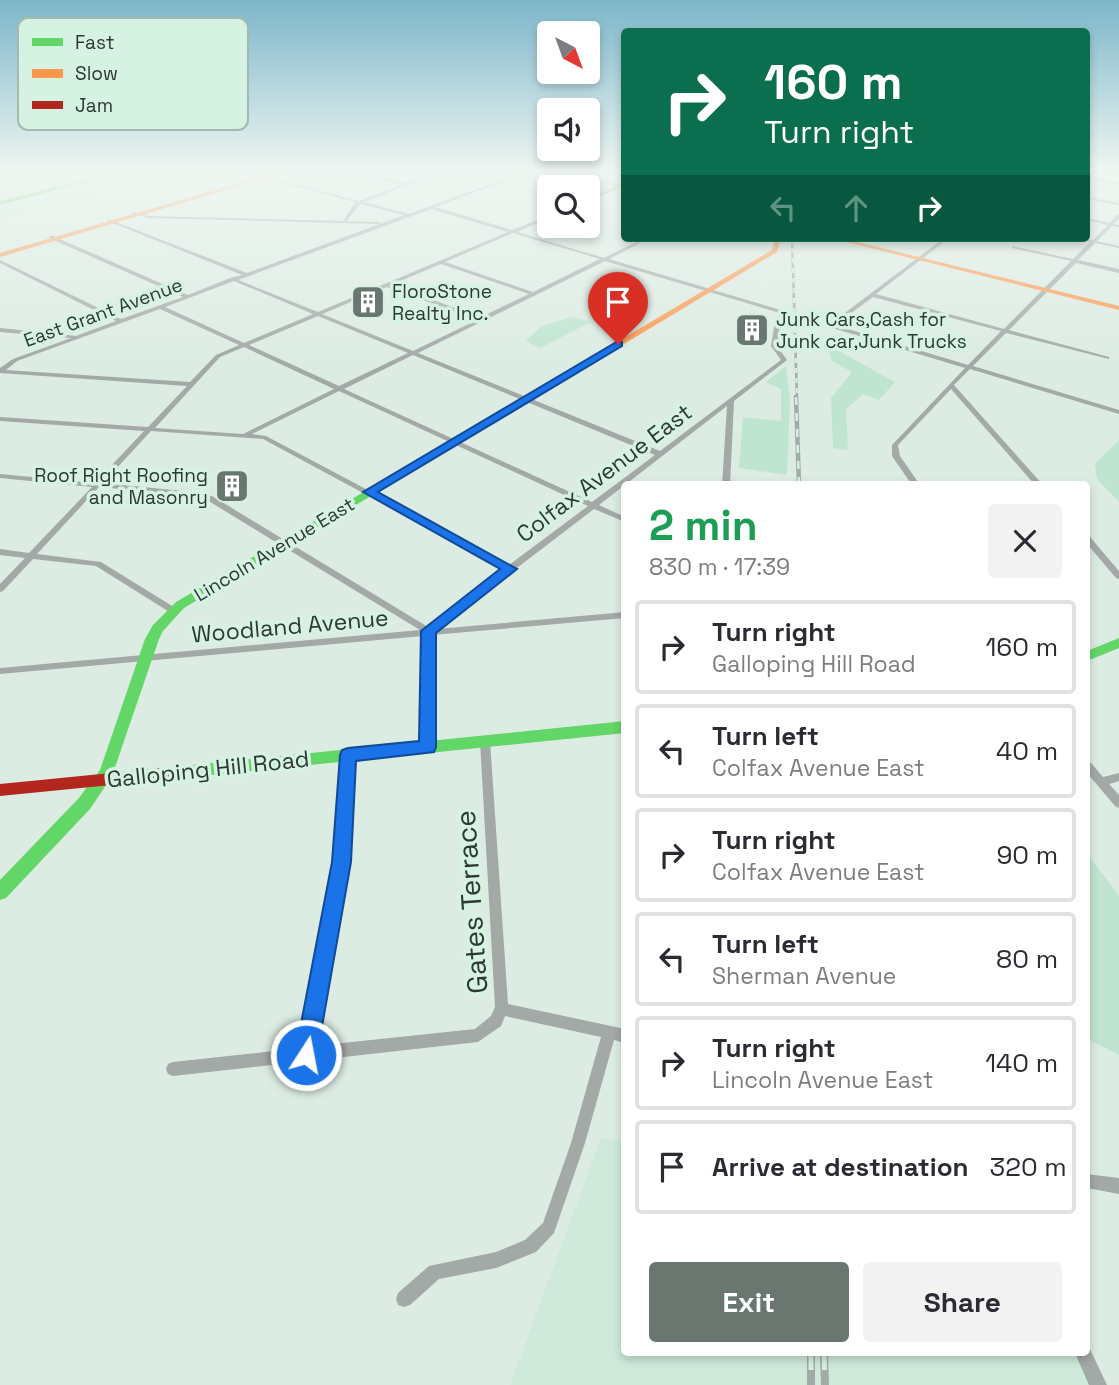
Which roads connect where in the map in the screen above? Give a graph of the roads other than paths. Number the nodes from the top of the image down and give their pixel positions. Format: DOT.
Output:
graph roads {
  1 [pos="68,234"];
  2 [pos="144,234"];
  3 [pos="357,234"];
  4 [pos="508,234"];
  5 [pos="518,234"];
  6 [pos="1101,234"];
  7 [pos="53,238"];
  8 [pos="1090,241"];
  9 [pos="639,242"];
  10 [pos="777,242"];
  11 [pos="849,242"];
  12 [pos="942,242"];
  13 [pos="1093,242"];
  14 [pos="1014,247"];
  15 [pos="1119,247"];
  16 [pos="0,253"];
  17 [pos="603,259"];
  18 [pos="919,259"];
  19 [pos="0,261"];
  20 [pos="1074,261"];
  21 [pos="440,262"];
  22 [pos="1119,271"];
  23 [pos="245,274"];
  24 [pos="232,279"];
  25 [pos="387,285"];
  26 [pos="709,290"];
  27 [pos="1045,290"];
  28 [pos="533,293"];
  29 [pos="872,295"];
  30 [pos="186,296"];
  31 [pos="159,306"];
  32 [pos="1119,308"];
  33 [pos="318,314"];
  34 [pos="481,319"];
  35 [pos="120,321"];
  36 [pos="0,322"];
  37 [pos="0,330"];
  38 [pos="1005,330"];
  39 [pos="12,331"];
  40 [pos="75,337"];
  41 [pos="244,344"];
  42 [pos="413,352"];
  43 [pos="1107,358"];
  44 [pos="970,367"];
  45 [pos="0,371"];
  46 [pos="191,384"];
  47 [pos="951,385"];
  48 [pos="339,389"];
  49 [pos="528,398"];
  50 [pos="731,400"];
  51 [pos="1119,412"];
  52 [pos="0,419"];
  53 [pos="148,430"];
  54 [pos="241,437"];
  55 [pos="453,442"];
  56 [pos="660,454"];
  57 [pos="0,476"];
  58 [pos="625,481"];
  59 [pos="726,481"];
  60 [pos="914,481"];
  61 [pos="1035,481"];
  62 [pos="621,484"];
  63 [pos="97,485"];
  64 [pos="369,492"];
  65 [pos="594,505"];
  66 [pos="621,518"];
  67 [pos="1090,542"];
  68 [pos="284,543"];
  69 [pos="0,552"];
  70 [pos="32,555"];
  71 [pos="510,569"];
  72 [pos="1119,576"];
  73 [pos="0,589"];
  74 [pos="174,611"];
  75 [pos="621,615"];
  76 [pos="428,632"];
  77 [pos="1119,643"];
  78 [pos="1090,655"];
  79 [pos="145,659"];
  80 [pos="0,671"];
  81 [pos="621,727"];
  82 [pos="485,741"];
  83 [pos="428,747"];
  84 [pos="348,755"];
  85 [pos="1090,769"];
  86 [pos="1119,777"];
  87 [pos="102,780"];
  88 [pos="1101,782"];
  89 [pos="0,790"];
  90 [pos="1119,803"];
  91 [pos="0,892"];
  92 [pos="501,1009"];
  93 [pos="617,1035"];
  94 [pos="306,1055"];
  95 [pos="173,1069"];
  96 [pos="1090,1181"];
  97 [pos="1119,1186"];
  98 [pos="404,1299"];
  99 [pos="1084,1356"];
  100 [pos="1098,1385"];
  1 -- 7 [label="street"];
  2 -- 23 [label="street"];
  3 -- 23 [label="street, East Grant Avenue"];
  4 -- 21 [label="street"];
  5 -- 17 [label="street"];
  6 -- 13 [label="street"];
  7 -- 16 [label="street"];
  7 -- 30 [label="street"];
  8 -- 13 [label="street"];
  9 -- 17 [label="street"];
  10 -- 26 [label="street, Lincoln Avenue East"];
  11 -- 18 [label="street"];
  12 -- 18 [label="street"];
  13 -- 15 [label="street"];
  13 -- 20 [label="street"];
  14 -- 20 [label="street"];
  17 -- 26 [label="street"];
  17 -- 28 [label="street"];
  18 -- 27 [label="street"];
  18 -- 29 [label="street"];
  19 -- 35 [label="street"];
  20 -- 22 [label="street"];
  20 -- 27 [label="street"];
  21 -- 25 [label="street"];
  21 -- 28 [label="street"];
  23 -- 24 [label="street, East Grant Avenue"];
  24 -- 30 [label="street, East Grant Avenue"];
  24 -- 33 [label="street"];
  25 -- 33 [label="street"];
  25 -- 34 [label="street"];
  26 -- 49 [label="street, Lincoln Avenue East"];
  26 -- 50 [label="street, Colfax Avenue East"];
  27 -- 32 [label="street"];
  27 -- 38 [label="street"];
  28 -- 34 [label="street"];
  29 -- 38 [label="street"];
  29 -- 44 [label="street"];
  30 -- 31 [label="street, East Grant Avenue"];
  31 -- 35 [label="street, East Grant Avenue"];
  31 -- 41 [label="street"];
  33 -- 41 [label="street"];
  33 -- 42 [label="street"];
  34 -- 42 [label="street"];
  35 -- 40 [label="street, East Grant Avenue"];
  36 -- 39 [label="street"];
  37 -- 39 [label="street"];
  38 -- 43 [label="street"];
  38 -- 44 [label="street"];
  39 -- 40 [label="street"];
  40 -- 45 [label="street, East Grant Avenue"];
  41 -- 46 [label="street"];
  41 -- 48 [label="street"];
  42 -- 48 [label="street"];
  42 -- 49 [label="street"];
  44 -- 47 [label="street"];
  44 -- 51 [label="street"];
  45 -- 46 [label="street"];
  46 -- 53 [label="street"];
  47 -- 60 [label="street"];
  47 -- 61 [label="street"];
  48 -- 54 [label="street"];
  48 -- 55 [label="street"];
  49 -- 55 [label="street, Lincoln Avenue East"];
  49 -- 56 [label="street"];
  50 -- 56 [label="street, Colfax Avenue East"];
  50 -- 59 [label="street"];
  52 -- 53 [label="street"];
  53 -- 54 [label="street"];
  53 -- 63 [label="street"];
  54 -- 64 [label="street"];
  55 -- 64 [label="street, Lincoln Avenue East"];
  55 -- 65 [label="street"];
  56 -- 58 [label="street, Colfax Avenue East"];
  57 -- 63 [label="street"];
  62 -- 65 [label="street, Colfax Avenue East"];
  63 -- 68 [label="street"];
  63 -- 70 [label="street"];
  64 -- 68 [label="street, Lincoln Avenue East"];
  64 -- 71 [label="street"];
  65 -- 66 [label="street"];
  65 -- 71 [label="street, Colfax Avenue East"];
  67 -- 72 [label="street"];
  68 -- 74 [label="street, Lincoln Avenue East"];
  68 -- 76 [label="street"];
  69 -- 70 [label="street"];
  70 -- 73 [label="street"];
  70 -- 74 [label="street"];
  71 -- 76 [label="street, Colfax Avenue East"];
  74 -- 79 [label="street, Lincoln Avenue East"];
  75 -- 76 [label="street, Woodland Avenue"];
  76 -- 79 [label="street, Woodland Avenue"];
  76 -- 83 [label="street"];
  77 -- 78 [label="street"];
  79 -- 80 [label="street, Woodland Avenue"];
  79 -- 87 [label="street, Lincoln Avenue East"];
  81 -- 82 [label="street, Galloping Hill Road"];
  82 -- 83 [label="street, Galloping Hill Road"];
  82 -- 92 [label="street, Gates Terrace"];
  83 -- 84 [label="street, Galloping Hill Road"];
  84 -- 87 [label="street, Galloping Hill Road"];
  84 -- 94 [label="street"];
  85 -- 88 [label="street"];
  86 -- 88 [label="street"];
  87 -- 89 [label="street, Galloping Hill Road"];
  87 -- 91 [label="street, Lincoln Avenue East"];
  88 -- 90 [label="street"];
  92 -- 93 [label="street"];
  92 -- 94 [label="street, Gates Terrace"];
  93 -- 98 [label="street"];
  94 -- 95 [label="street, Gates Terrace"];
  96 -- 97 [label="street"];
  99 -- 100 [label="street"];
}
